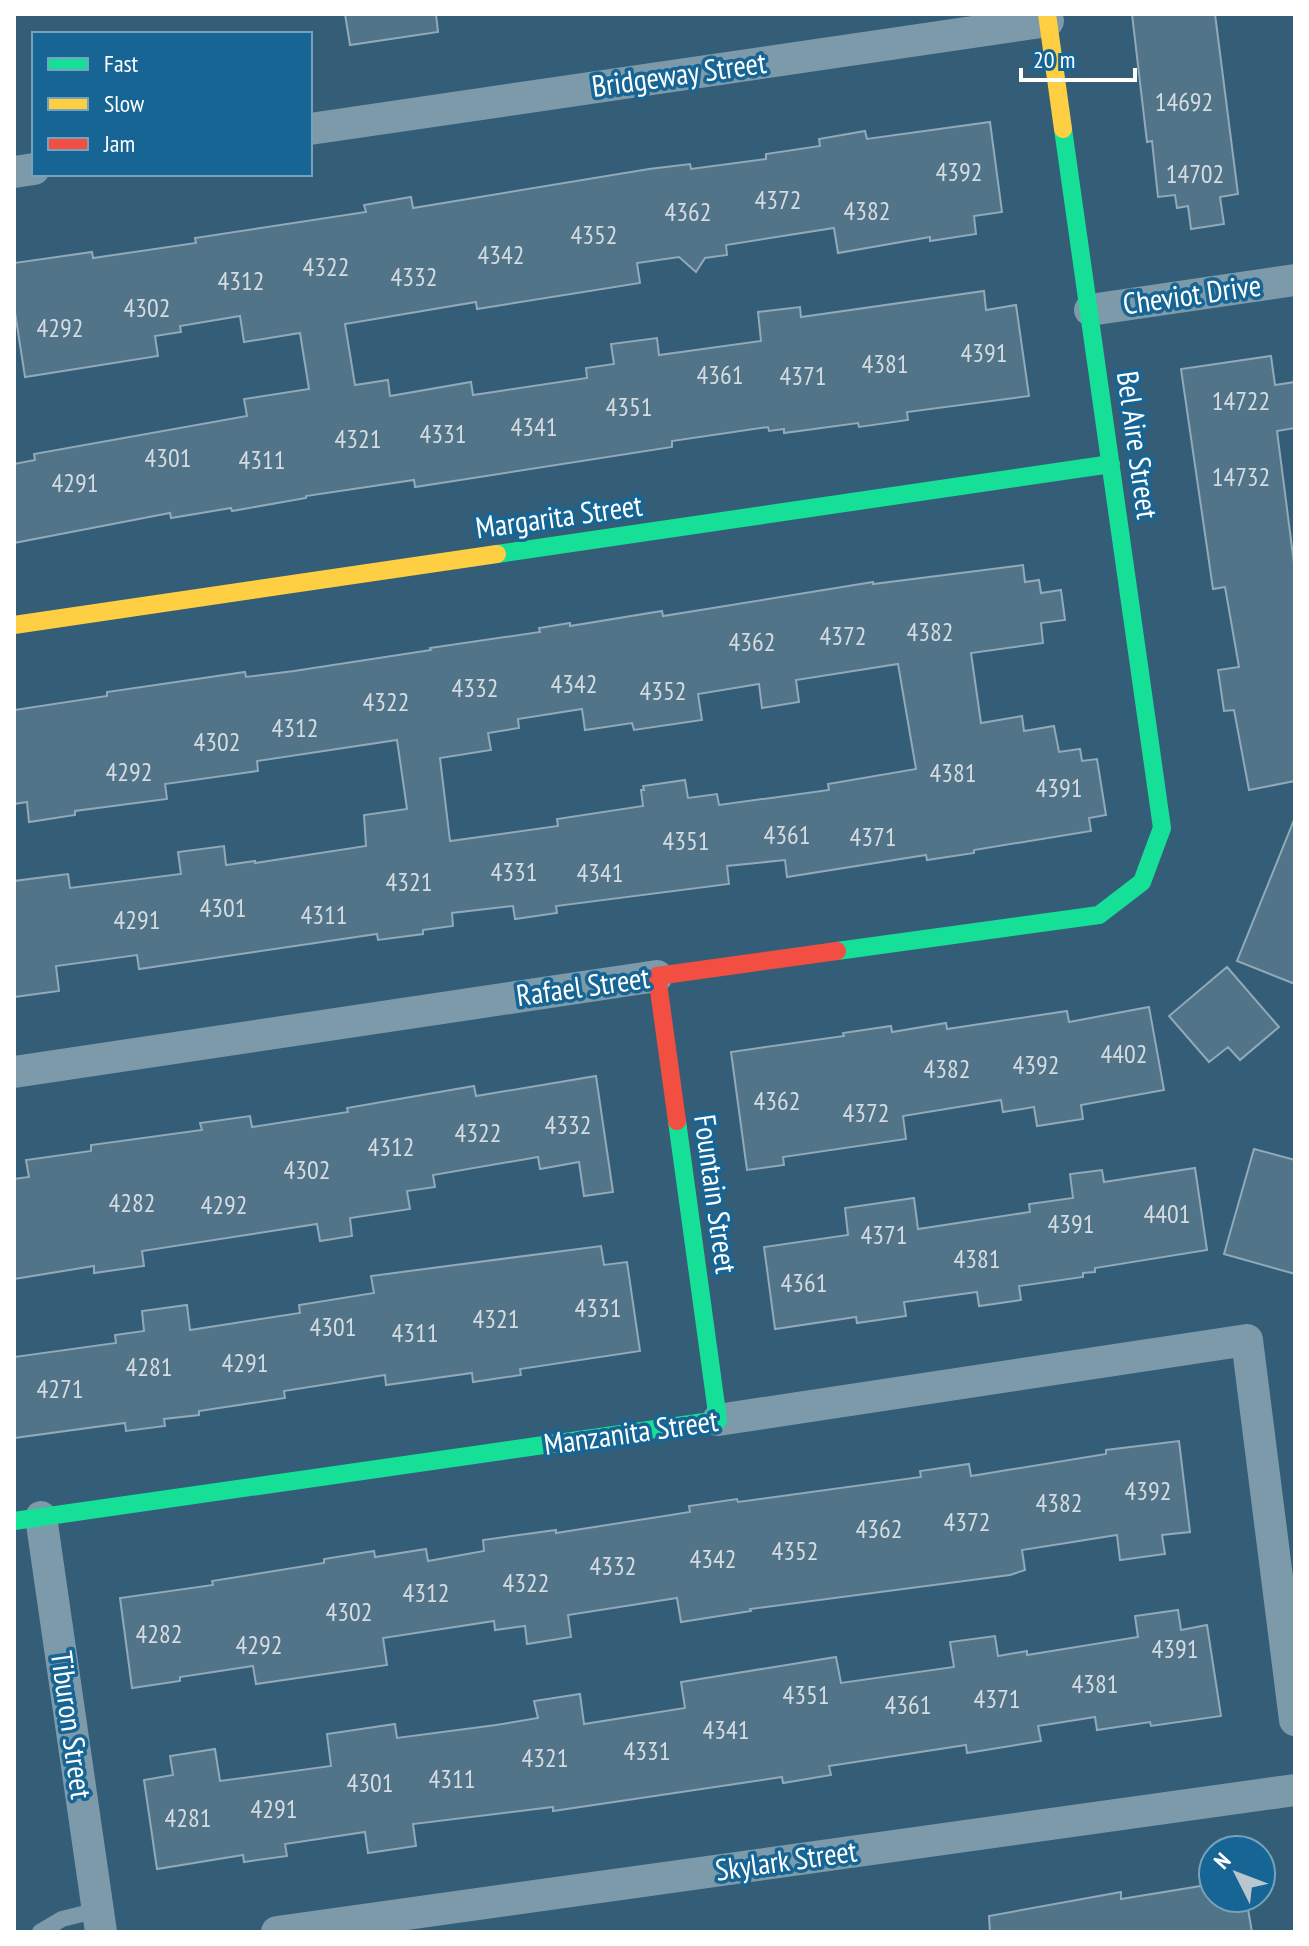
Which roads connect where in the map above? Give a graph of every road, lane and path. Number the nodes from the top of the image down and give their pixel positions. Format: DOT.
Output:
graph roads {
  1 [pos="1048,18"];
  2 [pos="312,129"];
  3 [pos="1295,280"];
  4 [pos="1090,310"];
  5 [pos="1111,464"];
  6 [pos="14,625"];
  7 [pos="1142,882"];
  8 [pos="657,976"];
  9 [pos="14,1072"];
  10 [pos="718,1420"];
  11 [pos="27,1519"];
  12 [pos="1295,1720"];
  13 [pos="1295,1790"];
  14 [pos="100,1921"];
  15 [pos="40,1932"];
  16 [pos="277,1932"];
  1 -- 2 [label="street, Bridgeway Street"];
  1 -- 4 [label="street, Bel Aire Street"];
  3 -- 4 [label="street, Cheviot Drive"];
  4 -- 5 [label="street, Bel Aire Street"];
  5 -- 6 [label="street, Margarita Street"];
  5 -- 7 [label="street, Bel Aire Street"];
  7 -- 8 [label="street, Rafael Street"];
  8 -- 9 [label="street, Rafael Street"];
  8 -- 10 [label="street, Fountain Street"];
  10 -- 11 [label="street, Manzanita Street"];
  10 -- 12 [label="street, Manzanita Street"];
  11 -- 14 [label="street, Tiburon Street"];
  13 -- 16 [label="street, Skylark Street"];
  14 -- 15 [label="lane"];
}
